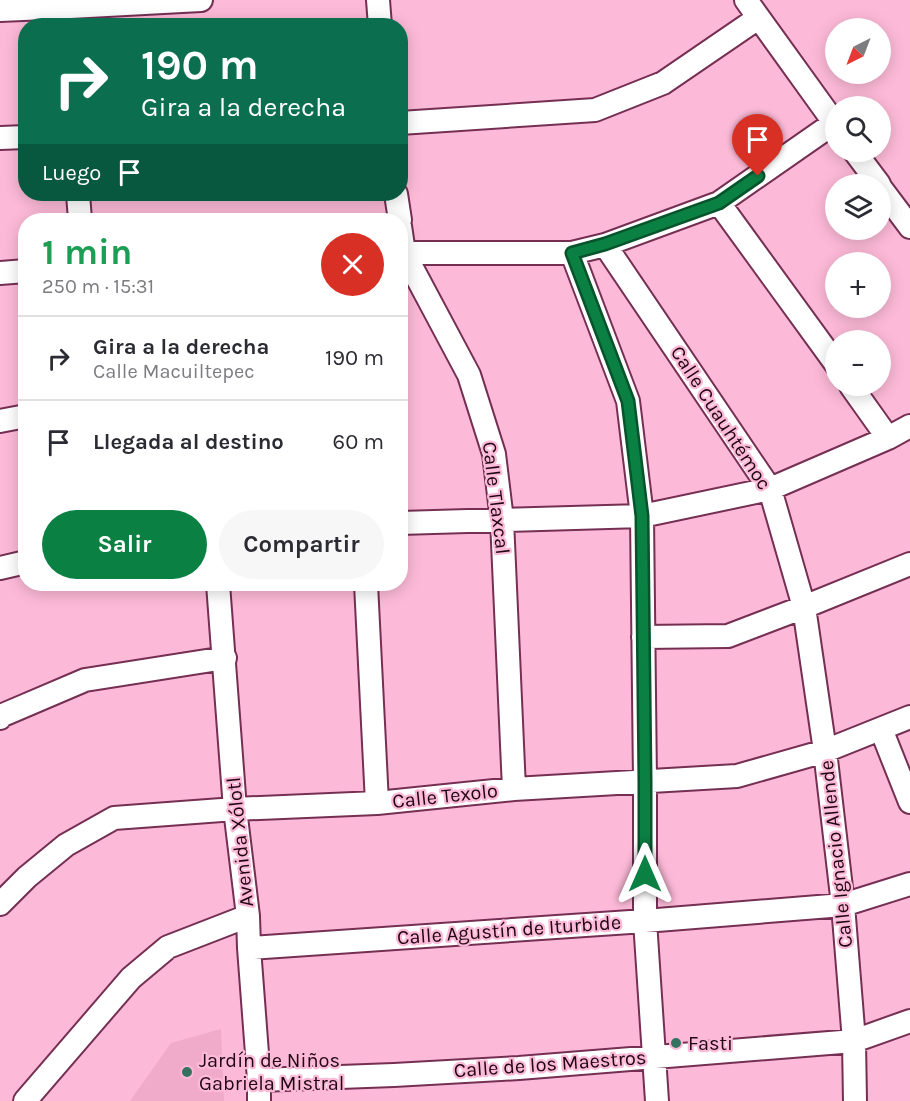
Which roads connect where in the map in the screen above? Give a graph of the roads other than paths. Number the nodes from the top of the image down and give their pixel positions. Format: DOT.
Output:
graph roads {
  1 [pos="201,0"];
  2 [pos="378,0"];
  3 [pos="0,9"];
  4 [pos="752,9"];
  5 [pos="70,11"];
  6 [pos="379,18"];
  7 [pos="825,110"];
  8 [pos="408,122"];
  9 [pos="825,131"];
  10 [pos="18,137"];
  11 [pos="0,138"];
  12 [pos="863,162"];
  13 [pos="872,174"];
  14 [pos="891,200"];
  15 [pos="719,203"];
  16 [pos="910,226"];
  17 [pos="605,244"];
  18 [pos="408,253"];
  19 [pos="572,253"];
  20 [pos="408,264"];
  21 [pos="18,272"];
  22 [pos="0,273"];
  23 [pos="825,349"];
  24 [pos="858,396"];
  25 [pos="18,418"];
  26 [pos="0,421"];
  27 [pos="910,426"];
  28 [pos="888,438"];
  29 [pos="770,489"];
  30 [pos="642,516"];
  31 [pos="502,520"];
  32 [pos="408,524"];
  33 [pos="18,564"];
  34 [pos="910,564"];
  35 [pos="0,568"];
  36 [pos="219,591"];
  37 [pos="366,591"];
  38 [pos="804,608"];
  39 [pos="643,637"];
  40 [pos="225,658"];
  41 [pos="910,717"];
  42 [pos="0,718"];
  43 [pos="881,729"];
  44 [pos="825,751"];
  45 [pos="645,781"];
  46 [pos="514,789"];
  47 [pos="910,802"];
  48 [pos="377,803"];
  49 [pos="236,810"];
  50 [pos="910,884"];
  51 [pos="0,904"];
  52 [pos="843,905"];
  53 [pos="248,916"];
  54 [pos="645,921"];
  55 [pos="249,948"];
  56 [pos="910,1021"];
  57 [pos="854,1041"];
  58 [pos="654,1057"];
  59 [pos="259,1091"];
  60 [pos="25,1101"];
  61 [pos="657,1101"];
  62 [pos="855,1101"];
  1 -- 5 [label="street"];
  2 -- 6 [label="street"];
  3 -- 5 [label="street"];
  4 -- 7 [label="street"];
  4 -- 8 [label="street"];
  9 -- 15 [label="street"];
  10 -- 11 [label="street"];
  12 -- 13 [label="street"];
  14 -- 16 [label="street"];
  15 -- 17 [label="street"];
  15 -- 23 [label="street"];
  17 -- 19 [label="street"];
  17 -- 29 [label="street, Calle Cuauhtémoc"];
  18 -- 19 [label="street"];
  19 -- 30 [label="street"];
  20 -- 31 [label="street, Calle Tlaxcal"];
  21 -- 22 [label="street"];
  24 -- 28 [label="street"];
  25 -- 26 [label="street"];
  27 -- 28 [label="street"];
  28 -- 29 [label="street"];
  29 -- 30 [label="street"];
  29 -- 38 [label="street, Calle Cuauhtémoc"];
  30 -- 31 [label="street"];
  30 -- 39 [label="street"];
  31 -- 32 [label="street"];
  31 -- 46 [label="street, Calle Tlaxcal"];
  33 -- 35 [label="street"];
  34 -- 38 [label="street"];
  36 -- 40 [label="street, Avenida Xólotl"];
  37 -- 48 [label="street"];
  38 -- 39 [label="street"];
  38 -- 44 [label="street, Calle Ignacio Allende"];
  39 -- 45 [label="street"];
  40 -- 42 [label="street"];
  40 -- 49 [label="street, Avenida Xólotl"];
  41 -- 43 [label="street, Calle Texolo"];
  43 -- 44 [label="street, Calle Texolo"];
  43 -- 47 [label="street"];
  44 -- 45 [label="street, Calle Texolo"];
  44 -- 52 [label="street, Calle Ignacio Allende"];
  45 -- 46 [label="street, Calle Texolo"];
  45 -- 54 [label="street"];
  46 -- 48 [label="street, Calle Texolo"];
  48 -- 49 [label="street, Calle Texolo"];
  49 -- 51 [label="street, Calle Texolo"];
  49 -- 53 [label="street, Avenida Xólotl"];
  50 -- 52 [label="street, Calle Agustín de Iturbide"];
  52 -- 54 [label="street, Calle Agustín de Iturbide"];
  52 -- 57 [label="street, Calle Ignacio Allende"];
  53 -- 55 [label="street, Avenida Xólotl"];
  53 -- 60 [label="street"];
  54 -- 55 [label="street, Calle Agustín de Iturbide"];
  54 -- 58 [label="street"];
  55 -- 59 [label="street, Avenida Xólotl"];
  56 -- 57 [label="street, Calle de los Maestros"];
  57 -- 58 [label="street, Calle de los Maestros"];
  57 -- 62 [label="street, Calle Ignacio Allende"];
  58 -- 59 [label="street, Calle de los Maestros"];
  58 -- 61 [label="street"];
}
